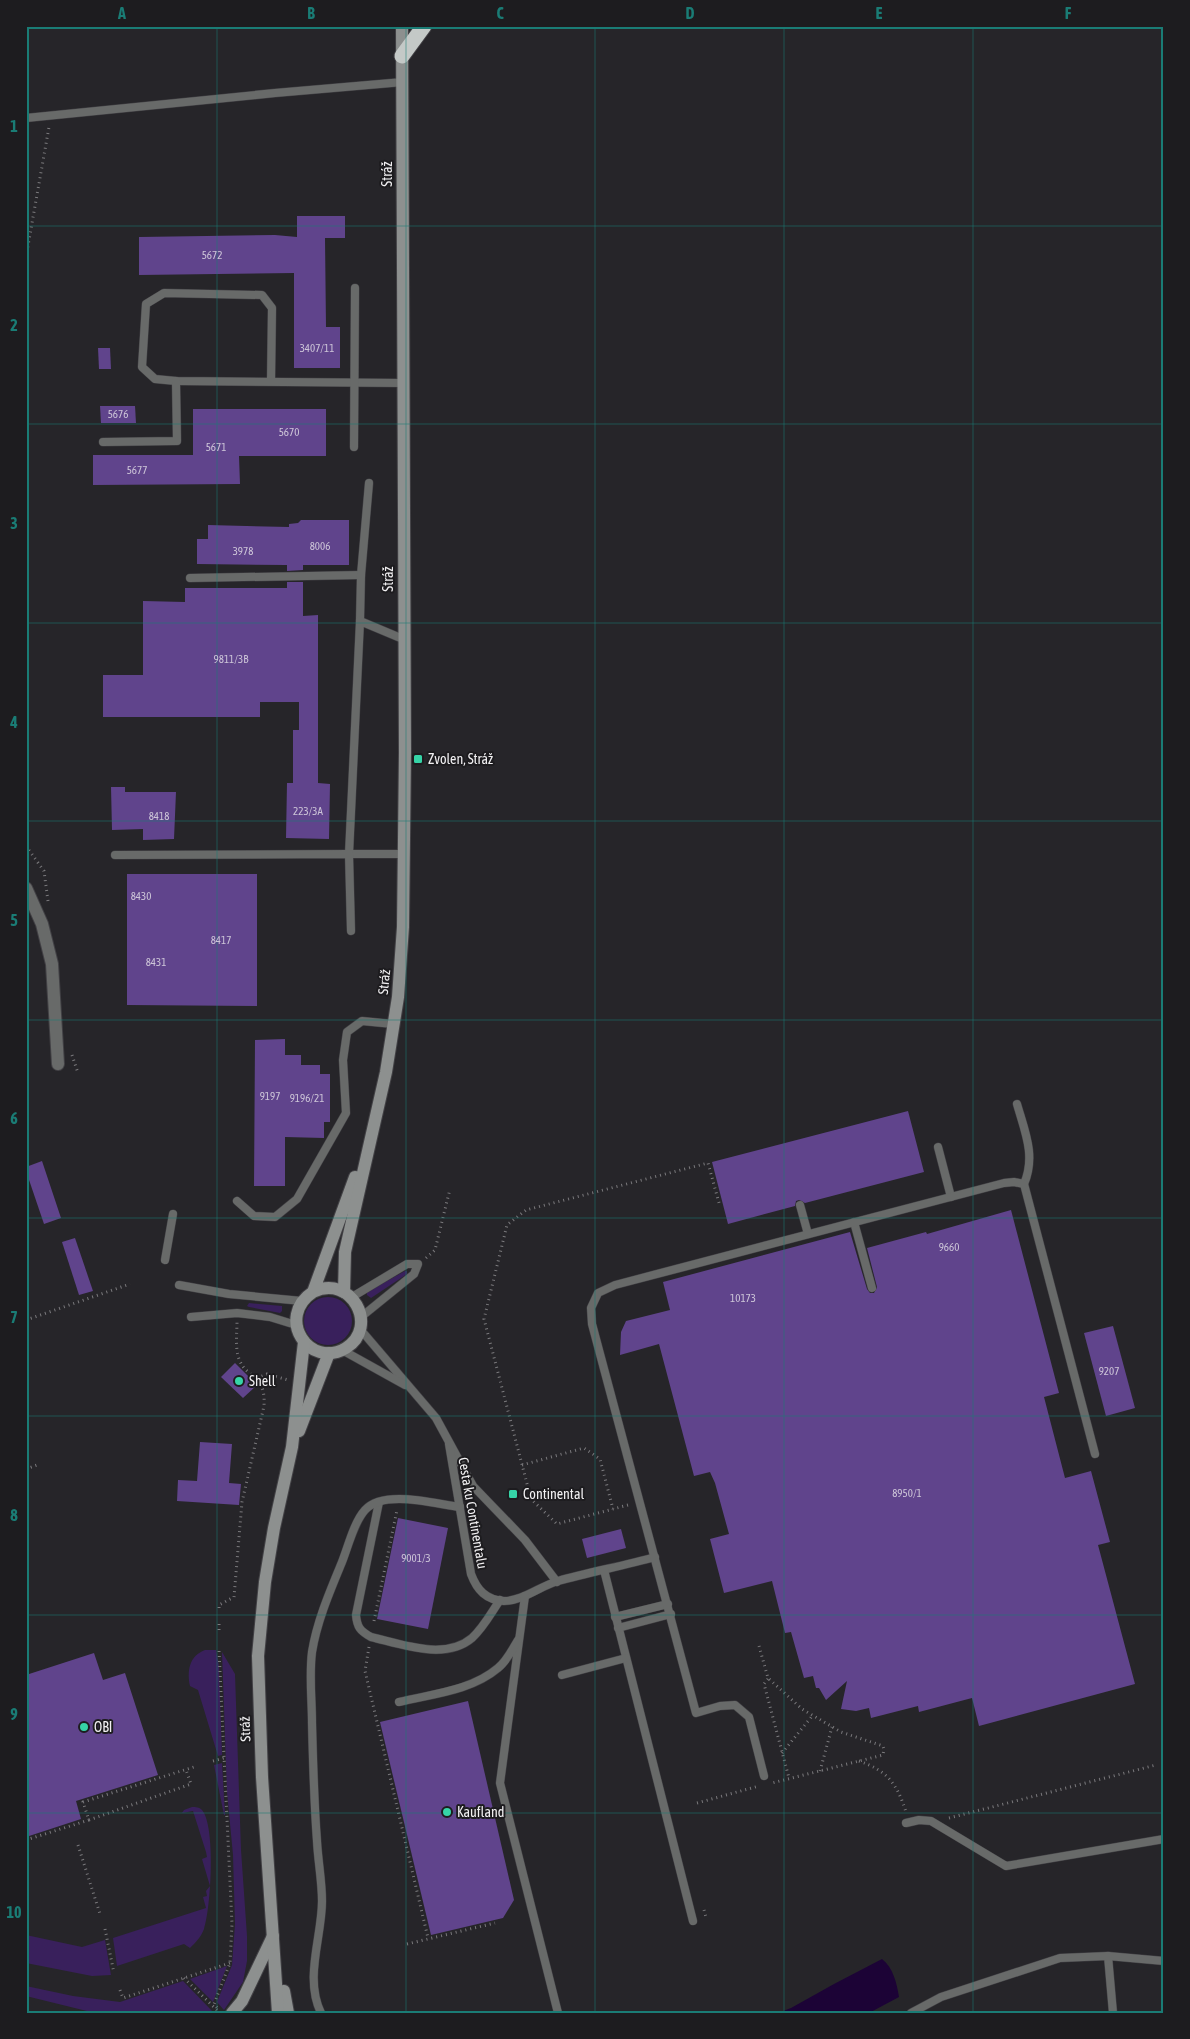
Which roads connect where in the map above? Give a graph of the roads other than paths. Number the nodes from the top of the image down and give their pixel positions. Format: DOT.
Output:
graph roads {
  1 [pos="402,26"];
  2 [pos="424,26"];
  3 [pos="402,56"];
  4 [pos="403,82"];
  5 [pos="26,118"];
  6 [pos="355,288"];
  7 [pos="176,381"];
  8 [pos="271,382"];
  9 [pos="355,382"];
  10 [pos="403,383"];
  11 [pos="104,442"];
  12 [pos="354,447"];
  13 [pos="369,483"];
  14 [pos="361,575"];
  15 [pos="190,578"];
  16 [pos="360,621"];
  17 [pos="403,639"];
  18 [pos="349,854"];
  19 [pos="404,854"];
  20 [pos="115,855"];
  21 [pos="26,888"];
  22 [pos="351,931"];
  23 [pos="393,1024"];
  24 [pos="58,1064"];
  25 [pos="1018,1104"];
  26 [pos="372,1129"];
  27 [pos="938,1147"];
  28 [pos="1024,1184"];
  29 [pos="951,1197"];
  30 [pos="237,1201"];
  31 [pos="800,1205"];
  32 [pos="173,1214"];
  33 [pos="854,1222"];
  34 [pos="808,1234"];
  35 [pos="165,1260"];
  36 [pos="179,1285"];
  37 [pos="872,1288"];
  38 [pos="313,1292"];
  39 [pos="348,1295"];
  40 [pos="302,1301"];
  41 [pos="191,1317"];
  42 [pos="360,1323"];
  43 [pos="296,1325"];
  44 [pos="304,1342"];
  45 [pos="342,1350"];
  46 [pos="329,1353"];
  47 [pos="411,1388"];
  48 [pos="449,1444"];
  49 [pos="292,1447"];
  50 [pos="1096,1454"];
  51 [pos="379,1502"];
  52 [pos="460,1507"];
  53 [pos="655,1557"];
  54 [pos="604,1570"];
  55 [pos="557,1582"];
  56 [pos="525,1596"];
  57 [pos="500,1600"];
  58 [pos="668,1604"];
  59 [pos="671,1614"];
  60 [pos="615,1617"];
  61 [pos="618,1628"];
  62 [pos="520,1636"];
  63 [pos="626,1658"];
  64 [pos="562,1675"];
  65 [pos="399,1702"];
  66 [pos="764,1776"];
  67 [pos="906,1823"];
  68 [pos="1164,1839"];
  69 [pos="693,1921"];
  70 [pos="274,1934"];
  71 [pos="1108,1956"];
  72 [pos="1164,1961"];
  73 [pos="232,2013"];
  74 [pos="278,2013"];
  75 [pos="288,2013"];
  76 [pos="321,2013"];
  77 [pos="558,2013"];
  78 [pos="910,2013"];
  79 [pos="1113,2013"];
  1 -- 3 [label="street, Stráž"];
  2 -- 3 [label="highway"];
  3 -- 4 [label="street, Stráž"];
  4 -- 5 [label="lane"];
  4 -- 10 [label="street, Stráž"];
  6 -- 9 [label="lane"];
  7 -- 8 [label="lane"];
  7 -- 8 [label="lane"];
  7 -- 11 [label="lane"];
  8 -- 9 [label="lane"];
  9 -- 10 [label="lane"];
  9 -- 12 [label="lane"];
  10 -- 17 [label="street, Stráž"];
  13 -- 14 [label="lane"];
  14 -- 15 [label="lane"];
  14 -- 16 [label="lane"];
  16 -- 17 [label="lane"];
  16 -- 18 [label="lane"];
  17 -- 19 [label="street, Stráž"];
  18 -- 19 [label="lane"];
  18 -- 20 [label="lane"];
  18 -- 22 [label="lane"];
  19 -- 23 [label="street, Stráž"];
  21 -- 24 [label="street"];
  23 -- 26 [label="street, Stráž"];
  23 -- 30 [label="lane"];
  25 -- 28 [label="lane"];
  26 -- 38 [label="street, Stráž"];
  26 -- 39 [label="street, Stráž"];
  27 -- 29 [label="lane"];
  28 -- 29 [label="lane"];
  28 -- 50 [label="lane"];
  29 -- 33 [label="lane"];
  31 -- 34 [label="lane"];
  32 -- 35 [label="lane"];
  33 -- 34 [label="lane"];
  33 -- 37 [label="lane"];
  34 -- 53 [label="lane"];
  36 -- 40 [label="lane"];
  38 -- 39 [label="street"];
  38 -- 40 [label="street"];
  39 -- 42 [label="street, Stráž"];
  39 -- 42 [label="lane"];
  40 -- 43 [label="street"];
  41 -- 43 [label="lane"];
  42 -- 45 [label="street"];
  42 -- 47 [label="lane, Cesta ku Continentalu"];
  43 -- 44 [label="street"];
  44 -- 46 [label="street"];
  44 -- 49 [label="street, Stráž"];
  45 -- 46 [label="street"];
  45 -- 47 [label="lane, Cesta ku Continentalu"];
  46 -- 49 [label="street, Stráž"];
  47 -- 48 [label="lane, Cesta ku Continentalu"];
  48 -- 52 [label="lane, Cesta ku Continentalu"];
  48 -- 55 [label="lane, Cesta ku Continentalu"];
  49 -- 70 [label="street, Stráž"];
  51 -- 52 [label="lane"];
  51 -- 57 [label="lane"];
  51 -- 76 [label="lane"];
  52 -- 57 [label="lane, Cesta ku Continentalu"];
  53 -- 54 [label="lane"];
  53 -- 58 [label="lane"];
  54 -- 55 [label="lane"];
  54 -- 60 [label="lane"];
  55 -- 56 [label="lane"];
  56 -- 57 [label="lane"];
  56 -- 62 [label="lane"];
  58 -- 59 [label="lane"];
  58 -- 60 [label="lane"];
  59 -- 61 [label="lane"];
  59 -- 66 [label="lane"];
  60 -- 61 [label="lane"];
  61 -- 63 [label="lane"];
  62 -- 65 [label="lane"];
  62 -- 77 [label="lane"];
  63 -- 64 [label="lane"];
  63 -- 69 [label="lane"];
  67 -- 68 [label="lane"];
  70 -- 73 [label="street"];
  70 -- 74 [label="street, Stráž"];
  70 -- 75 [label="street"];
  71 -- 72 [label="lane"];
  71 -- 78 [label="lane"];
  71 -- 79 [label="lane"];
}
